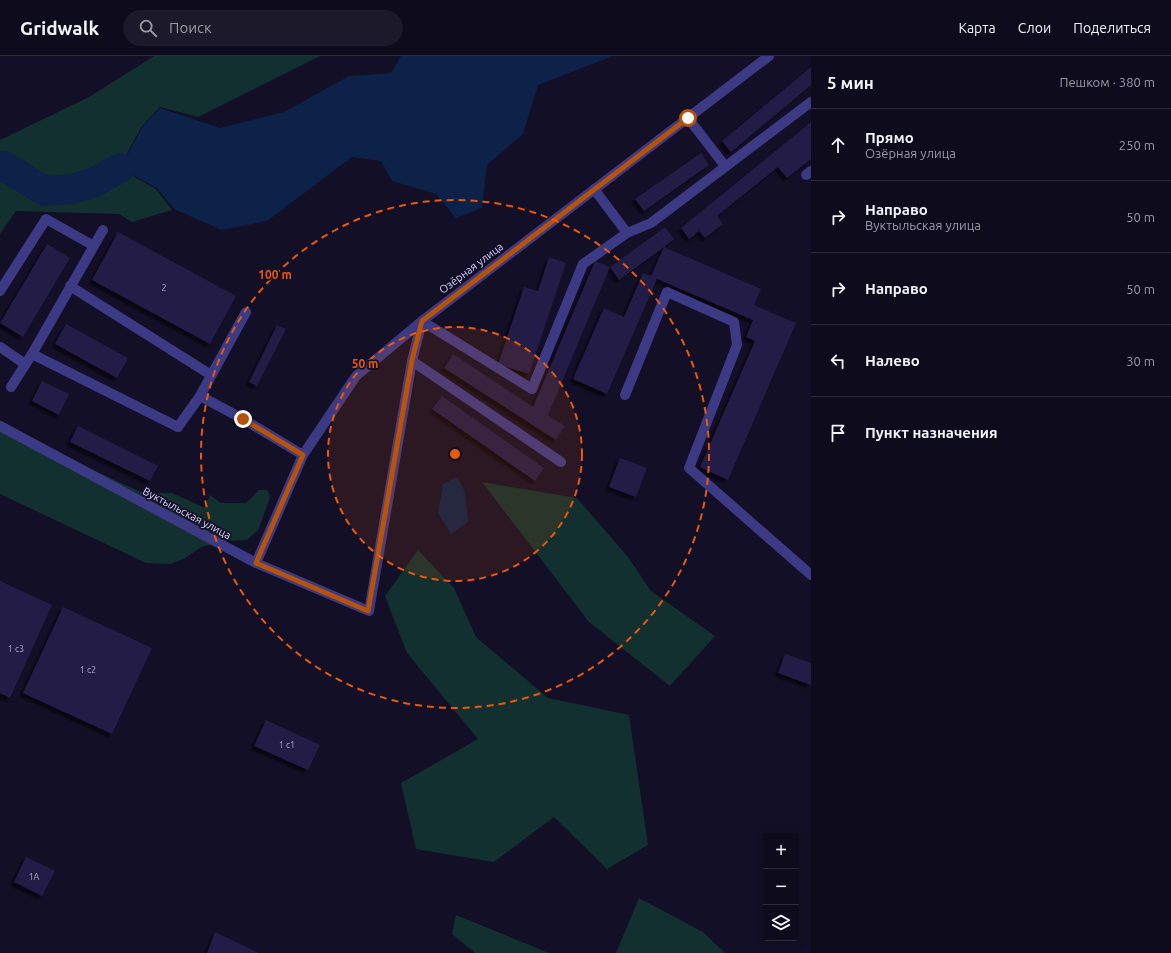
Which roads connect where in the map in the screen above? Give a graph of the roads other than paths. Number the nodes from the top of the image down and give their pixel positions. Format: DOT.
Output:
graph roads {
  1 [pos="769,56"];
  2 [pos="811,102"];
  3 [pos="688,118"];
  4 [pos="725,166"];
  5 [pos="811,171"];
  6 [pos="811,176"];
  7 [pos="594,189"];
  8 [pos="103,230"];
  9 [pos="627,233"];
  10 [pos="94,246"];
  11 [pos="70,286"];
  12 [pos="0,291"];
  13 [pos="246,312"];
  14 [pos="422,321"];
  15 [pos="0,347"];
  16 [pos="32,354"];
  17 [pos="412,360"];
  18 [pos="25,364"];
  19 [pos="211,375"];
  20 [pos="10,387"];
  21 [pos="625,395"];
  22 [pos="200,396"];
  23 [pos="0,426"];
  24 [pos="303,455"];
  25 [pos="561,462"];
  26 [pos="256,563"];
  27 [pos="811,575"];
  1 -- 3 [label="street, Озёрная улица"];
  2 -- 4 [label="street"];
  3 -- 4 [label="street"];
  3 -- 7 [label="street, Озёрная улица"];
  4 -- 9 [label="street"];
  5 -- 6 [label="street"];
  7 -- 9 [label="street"];
  7 -- 14 [label="street, Озёрная улица"];
  8 -- 10 [label="street"];
  9 -- 14 [label="street"];
  10 -- 11 [label="street"];
  10 -- 12 [label="street"];
  11 -- 16 [label="street"];
  11 -- 19 [label="street"];
  13 -- 19 [label="street"];
  14 -- 17 [label="street"];
  14 -- 24 [label="street, Озёрная улица"];
  15 -- 18 [label="street"];
  16 -- 18 [label="street"];
  16 -- 22 [label="street"];
  17 -- 25 [label="street"];
  17 -- 26 [label="street, Вуктыльская улица"];
  18 -- 20 [label="street"];
  19 -- 22 [label="street"];
  21 -- 27 [label="street"];
  22 -- 24 [label="street"];
  23 -- 26 [label="street, Вуктыльская улица"];
  24 -- 26 [label="street, Озёрная улица"];
}
